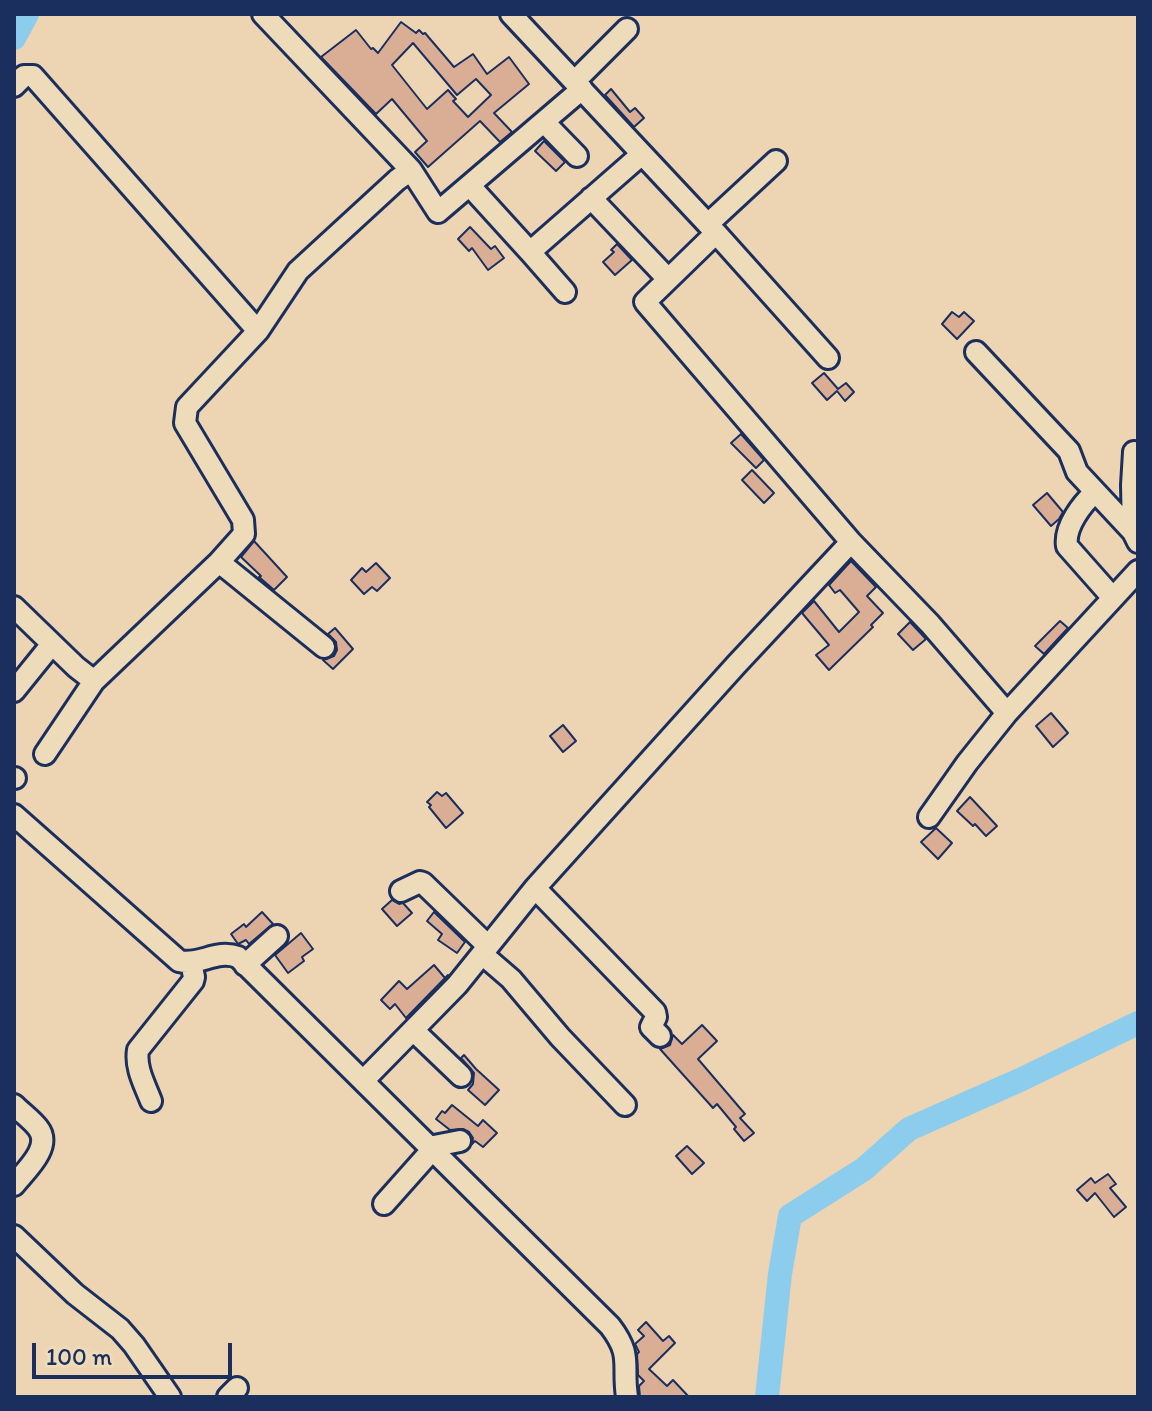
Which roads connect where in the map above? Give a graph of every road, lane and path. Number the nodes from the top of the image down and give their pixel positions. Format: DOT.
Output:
graph roads {
  1 [pos="263,14"];
  2 [pos="511,14"];
  3 [pos="627,29"];
  4 [pos="578,85"];
  5 [pos="14,86"];
  6 [pos="544,122"];
  7 [pos="642,154"];
  8 [pos="577,156"];
  9 [pos="776,161"];
  10 [pos="411,170"];
  11 [pos="470,186"];
  12 [pos="591,198"];
  13 [pos="712,228"];
  14 [pos="530,252"];
  15 [pos="668,279"];
  16 [pos="565,292"];
  17 [pos="258,331"];
  18 [pos="976,352"];
  19 [pos="828,358"];
  20 [pos="1134,452"];
  21 [pos="1095,492"];
  22 [pos="1136,537"];
  23 [pos="851,542"];
  24 [pos="219,562"];
  25 [pos="1138,571"];
  26 [pos="1113,598"];
  27 [pos="14,607"];
  28 [pos="52,644"];
  29 [pos="324,647"];
  30 [pos="94,681"];
  31 [pos="14,691"];
  32 [pos="1007,713"];
  33 [pos="45,754"];
  34 [pos="14,815"];
  35 [pos="929,817"];
  36 [pos="535,888"];
  37 [pos="401,891"];
  38 [pos="277,936"];
  39 [pos="485,950"];
  40 [pos="191,962"];
  41 [pos="245,965"];
  42 [pos="413,1030"];
  43 [pos="660,1036"];
  44 [pos="461,1076"];
  45 [pos="363,1081"];
  46 [pos="151,1101"];
  47 [pos="14,1105"];
  48 [pos="625,1105"];
  49 [pos="460,1141"];
  50 [pos="430,1149"];
  51 [pos="14,1185"];
  52 [pos="384,1204"];
  53 [pos="14,1236"];
  54 [pos="170,1397"];
  55 [pos="627,1397"];
  1 -- 10 [label="street"];
  2 -- 4 [label="street"];
  3 -- 4 [label="street"];
  4 -- 6 [label="street"];
  4 -- 7 [label="street"];
  5 -- 17 [label="street"];
  6 -- 8 [label="street"];
  6 -- 11 [label="street"];
  7 -- 12 [label="street"];
  7 -- 13 [label="street"];
  9 -- 13 [label="street"];
  10 -- 11 [label="street"];
  10 -- 17 [label="street"];
  11 -- 14 [label="street"];
  12 -- 14 [label="street"];
  12 -- 15 [label="street"];
  13 -- 15 [label="street"];
  13 -- 19 [label="street"];
  14 -- 16 [label="street"];
  15 -- 23 [label="street"];
  17 -- 24 [label="street"];
  18 -- 21 [label="street"];
  20 -- 22 [label="street"];
  21 -- 22 [label="street"];
  21 -- 26 [label="street"];
  23 -- 32 [label="street"];
  23 -- 36 [label="street"];
  24 -- 29 [label="street"];
  24 -- 30 [label="street"];
  25 -- 26 [label="street"];
  26 -- 32 [label="street"];
  27 -- 28 [label="street"];
  28 -- 30 [label="street"];
  28 -- 31 [label="street"];
  30 -- 33 [label="street"];
  32 -- 35 [label="street"];
  34 -- 40 [label="street"];
  36 -- 39 [label="street"];
  36 -- 43 [label="street"];
  37 -- 39 [label="street"];
  38 -- 41 [label="street"];
  39 -- 42 [label="street"];
  39 -- 48 [label="street"];
  40 -- 41 [label="street"];
  40 -- 46 [label="street"];
  41 -- 45 [label="street"];
  42 -- 44 [label="street"];
  42 -- 45 [label="street"];
  45 -- 50 [label="street"];
  47 -- 51 [label="street"];
  49 -- 50 [label="street"];
  50 -- 52 [label="street"];
  50 -- 55 [label="street"];
  53 -- 54 [label="street"];
}
